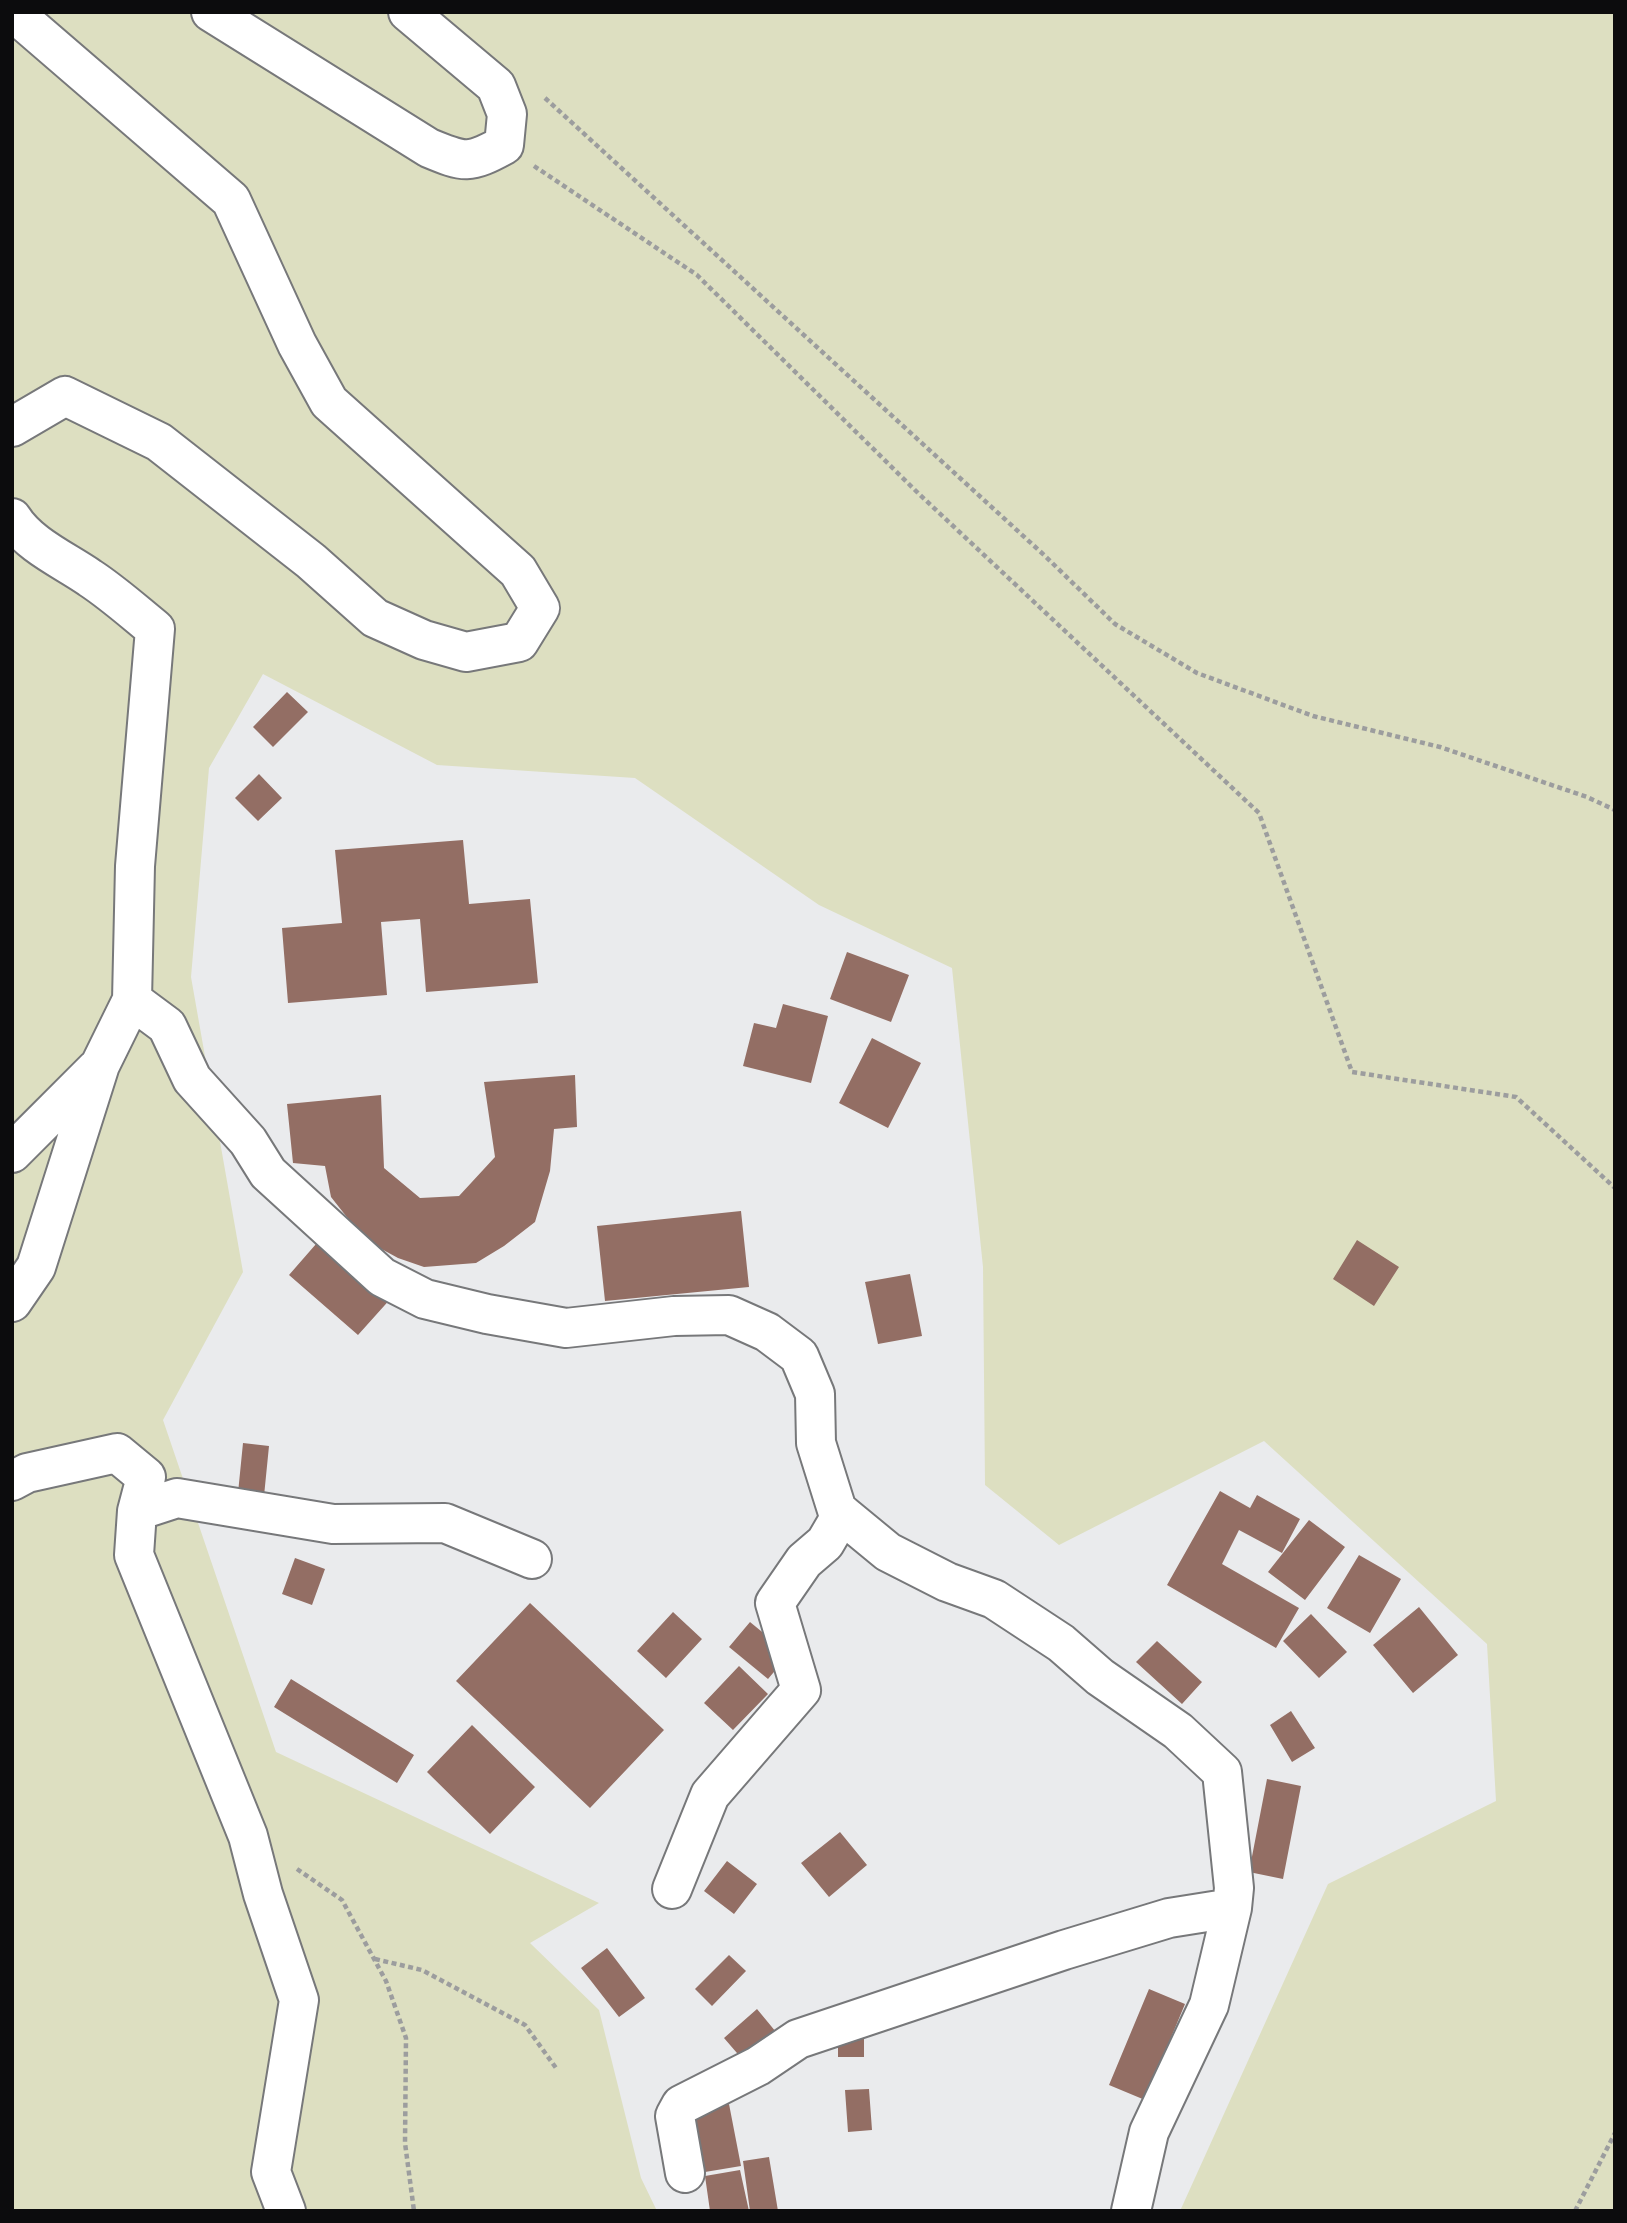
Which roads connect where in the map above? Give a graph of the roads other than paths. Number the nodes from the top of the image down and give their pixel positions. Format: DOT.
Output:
graph roads {
  1 [pos="13,12"];
  2 [pos="211,12"];
  3 [pos="408,12"];
  4 [pos="12,427"];
  5 [pos="12,518"];
  6 [pos="132,1000"];
  7 [pos="100,1065"];
  8 [pos="12,1153"];
  9 [pos="12,1302"];
  10 [pos="12,1481"];
  11 [pos="137,1511"];
  12 [pos="842,1514"];
  13 [pos="533,1559"];
  14 [pos="672,1889"];
  15 [pos="1232,1908"];
  16 [pos="685,2173"];
  17 [pos="286,2211"];
  18 [pos="1131,2211"];
  1 -- 4 [label="street"];
  2 -- 3 [label="street"];
  5 -- 6 [label="street"];
  6 -- 7 [label="street"];
  6 -- 12 [label="street"];
  7 -- 8 [label="street"];
  7 -- 9 [label="street"];
  10 -- 11 [label="street"];
  11 -- 13 [label="street"];
  11 -- 17 [label="street"];
  12 -- 14 [label="street"];
  12 -- 15 [label="street"];
  15 -- 16 [label="street"];
  15 -- 18 [label="street"];
}
